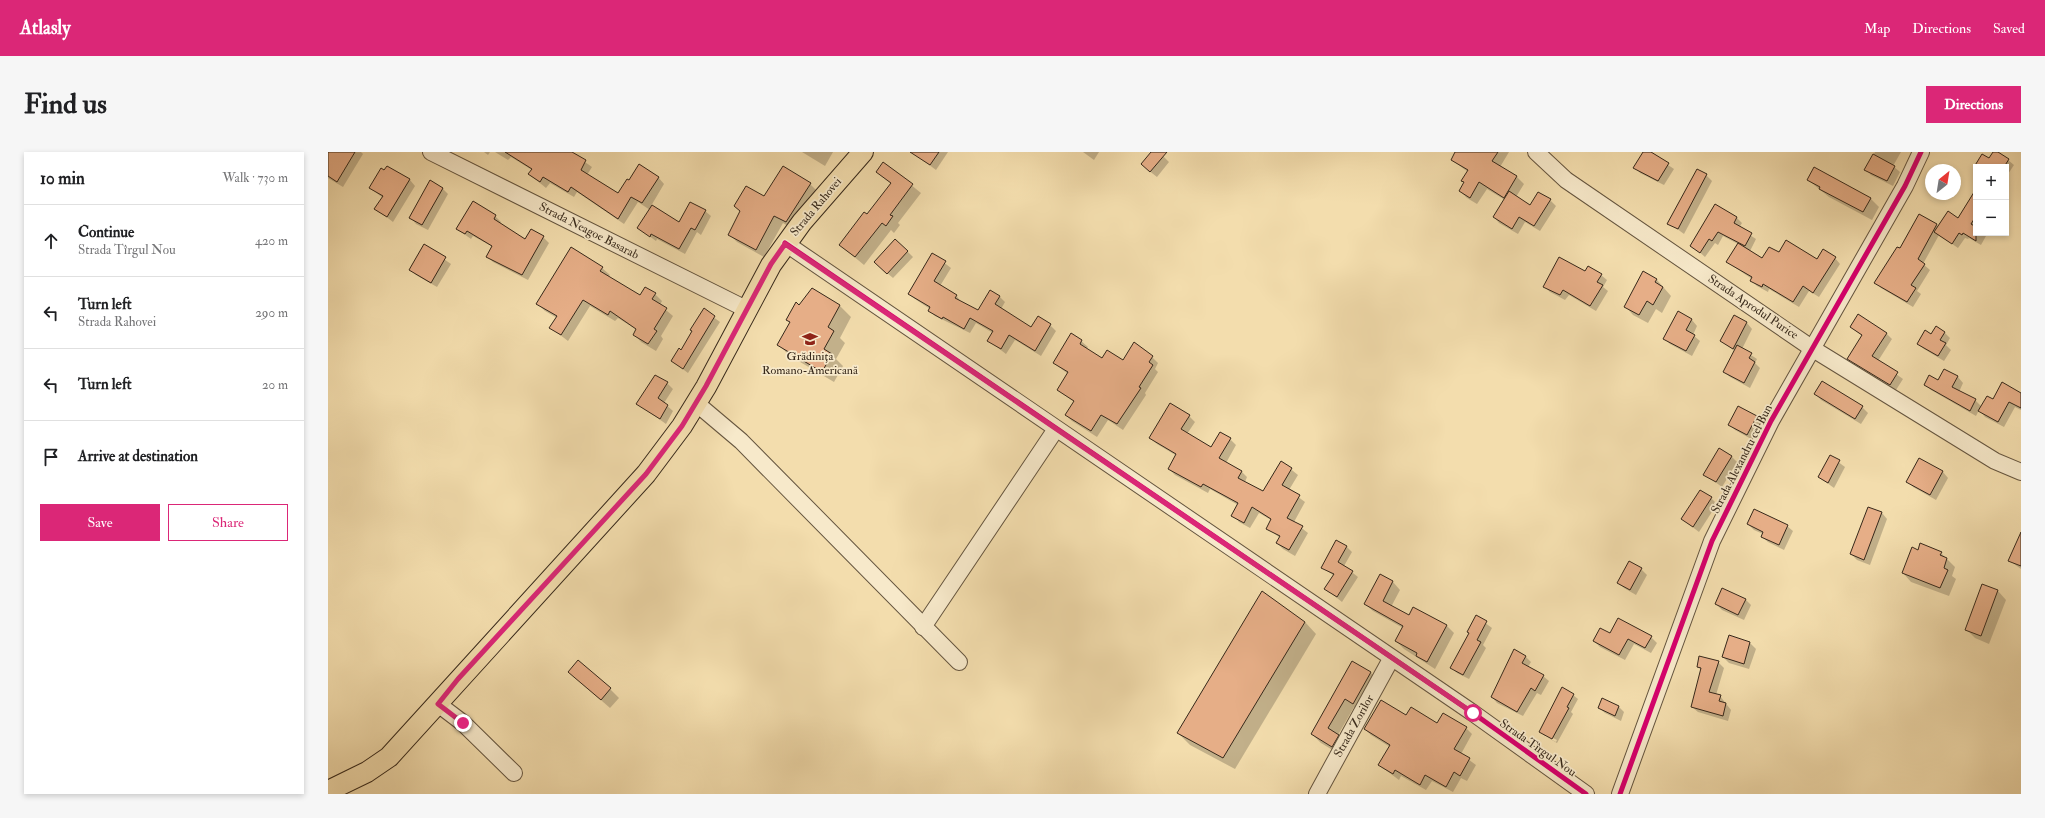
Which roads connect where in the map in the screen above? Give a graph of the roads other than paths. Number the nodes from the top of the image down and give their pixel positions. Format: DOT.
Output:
graph roads {
  1 [pos="431,152"];
  2 [pos="864,152"];
  3 [pos="1536,152"];
  4 [pos="1921,152"];
  5 [pos="785,244"];
  6 [pos="746,310"];
  7 [pos="1813,349"];
  8 [pos="696,403"];
  9 [pos="1056,429"];
  10 [pos="2021,472"];
  11 [pos="923,627"];
  12 [pos="1391,659"];
  13 [pos="959,662"];
  14 [pos="438,704"];
  15 [pos="514,774"];
  16 [pos="328,791"];
  17 [pos="1317,794"];
  18 [pos="1586,794"];
  19 [pos="1620,794"];
  1 -- 6 [label="street, Strada Neagoe Basarab"];
  2 -- 5 [label="main road, Strada Rahovei"];
  3 -- 7 [label="street, Strada Aprodul Purice"];
  4 -- 7 [label="street, Strada Alexandru cel Bun"];
  5 -- 6 [label="main road, Strada Rahovei"];
  5 -- 9 [label="street, Strada Tîrgul Nou"];
  6 -- 8 [label="main road, Strada Rahovei"];
  7 -- 10 [label="street, Strada Aprodul Purice"];
  7 -- 19 [label="street, Strada Alexandru cel Bun"];
  8 -- 11 [label="street"];
  8 -- 14 [label="main road, Strada Rahovei"];
  9 -- 11 [label="street"];
  9 -- 12 [label="street, Strada Tîrgul Nou"];
  11 -- 13 [label="street"];
  12 -- 17 [label="street, Strada Zorilor"];
  12 -- 18 [label="street, Strada Tîrgul Nou"];
  14 -- 15 [label="street"];
  14 -- 16 [label="main road, Strada Rahovei"];
}
